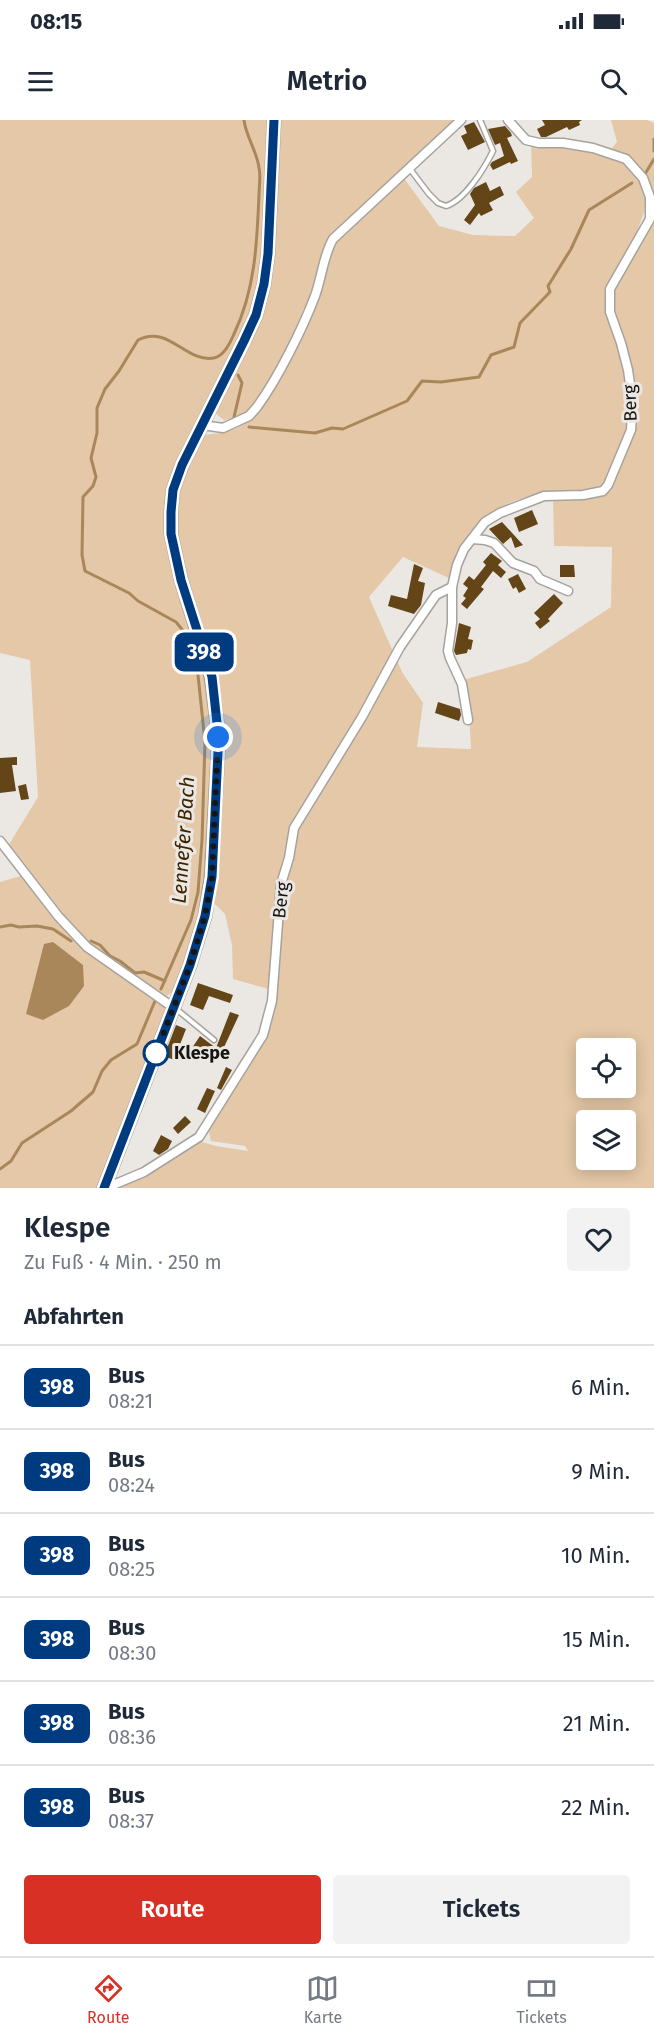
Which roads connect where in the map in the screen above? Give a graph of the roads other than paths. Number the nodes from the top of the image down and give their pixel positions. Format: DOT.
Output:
graph roads {
  1 [pos="274,120"];
  2 [pos="461,120"];
  3 [pos="480,120"];
  4 [pos="508,120"];
  5 [pos="409,169"];
  6 [pos="202,425"];
  7 [pos="472,539"];
  8 [pos="452,587"];
  9 [pos="568,591"];
  10 [pos="468,720"];
  11 [pos="0,841"];
  12 [pos="174,1008"];
  13 [pos="214,1040"];
  14 [pos="105,1188"];
  1 -- 6 [label="main road"];
  2 -- 5 [label="street"];
  3 -- 5 [label="lane"];
  4 -- 7 [label="street, Berg"];
  5 -- 6 [label="street"];
  6 -- 12 [label="main road"];
  7 -- 8 [label="street, Berg"];
  7 -- 9 [label="street"];
  8 -- 10 [label="street, Berg"];
  8 -- 14 [label="street, Berg"];
  11 -- 12 [label="street"];
  12 -- 13 [label="lane"];
  12 -- 14 [label="main road"];
}
